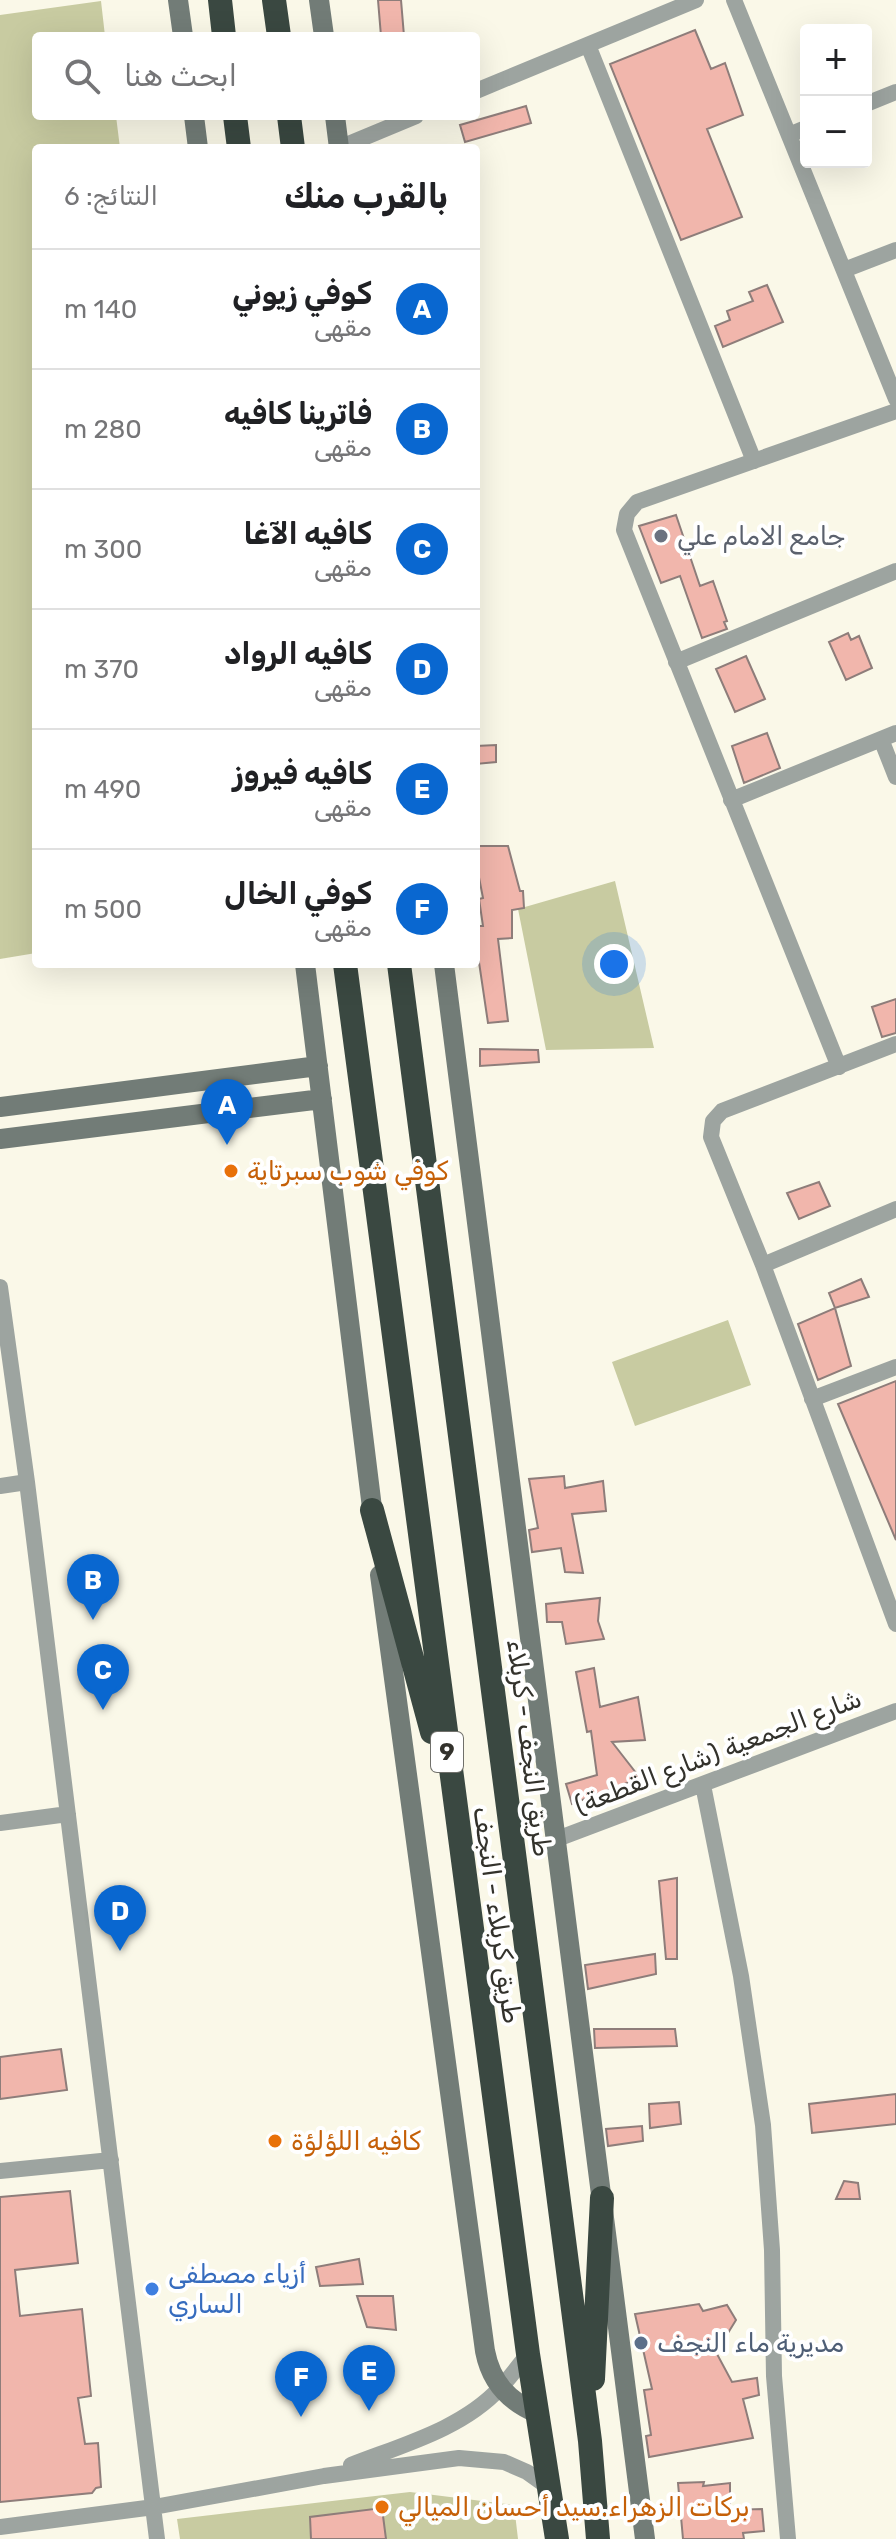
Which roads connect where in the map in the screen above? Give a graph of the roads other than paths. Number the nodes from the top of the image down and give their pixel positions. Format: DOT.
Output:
graph roads {
  1 [pos="178,0"];
  2 [pos="220,0"];
  3 [pos="274,0"];
  4 [pos="319,0"];
  5 [pos="696,0"];
  6 [pos="734,0"];
  7 [pos="182,32"];
  8 [pos="224,32"];
  9 [pos="278,32"];
  10 [pos="323,32"];
  11 [pos="588,45"];
  12 [pos="480,89"];
  13 [pos="896,92"];
  14 [pos="872,102"];
  15 [pos="194,120"];
  16 [pos="236,120"];
  17 [pos="290,120"];
  18 [pos="336,120"];
  19 [pos="406,120"];
  20 [pos="800,130"];
  21 [pos="789,135"];
  22 [pos="198,144"];
  23 [pos="238,144"];
  24 [pos="292,144"];
  25 [pos="338,144"];
  26 [pos="349,144"];
  27 [pos="896,250"];
  28 [pos="844,270"];
  29 [pos="896,399"];
  30 [pos="896,411"];
  31 [pos="754,461"];
  32 [pos="896,571"];
  33 [pos="676,662"];
  34 [pos="888,736"];
  35 [pos="896,777"];
  36 [pos="731,800"];
  37 [pos="306,968"];
  38 [pos="346,968"];
  39 [pos="400,968"];
  40 [pos="445,968"];
  41 [pos="896,1044"];
  42 [pos="318,1066"];
  43 [pos="839,1067"];
  44 [pos="322,1099"];
  45 [pos="0,1107"];
  46 [pos="0,1139"];
  47 [pos="896,1209"];
  48 [pos="763,1265"];
  49 [pos="0,1287"];
  50 [pos="896,1367"];
  51 [pos="812,1399"];
  52 [pos="27,1482"];
  53 [pos="0,1486"];
  54 [pos="372,1510"];
  55 [pos="896,1624"];
  56 [pos="896,1711"];
  57 [pos="703,1785"];
  58 [pos="68,1814"];
  59 [pos="457,1822"];
  60 [pos="0,1823"];
  61 [pos="557,1839"];
  62 [pos="111,2160"];
  63 [pos="0,2171"];
  64 [pos="602,2198"];
  65 [pos="528,2354"];
  66 [pos="500,2388"];
  67 [pos="537,2413"];
  68 [pos="590,2441"];
  69 [pos="324,2476"];
  70 [pos="548,2487"];
  71 [pos="154,2507"];
  72 [pos="0,2527"];
  73 [pos="157,2539"];
  74 [pos="557,2539"];
  75 [pos="598,2539"];
  76 [pos="645,2539"];
  77 [pos="788,2539"];
  1 -- 7 [label="main road"];
  2 -- 8 [label="highway"];
  3 -- 9 [label="highway"];
  4 -- 10 [label="main road"];
  5 -- 11 [label="street"];
  6 -- 21 [label="street"];
  11 -- 12 [label="street"];
  11 -- 31 [label="street"];
  13 -- 14 [label="street"];
  15 -- 22 [label="main road"];
  16 -- 23 [label="highway"];
  17 -- 24 [label="highway"];
  18 -- 25 [label="main road"];
  19 -- 26 [label="street"];
  20 -- 21 [label="street"];
  21 -- 28 [label="street"];
  27 -- 28 [label="street"];
  28 -- 29 [label="street"];
  30 -- 31 [label="street"];
  31 -- 33 [label="street"];
  32 -- 33 [label="street"];
  33 -- 36 [label="street"];
  34 -- 35 [label="street"];
  34 -- 36 [label="street"];
  36 -- 43 [label="street"];
  37 -- 42 [label="main road"];
  38 -- 59 [label="highway, طريق کربلاء - النجف / 9"];
  39 -- 68 [label="highway, طريق النجف - کربلاء / 9"];
  40 -- 61 [label="main road"];
  41 -- 43 [label="street"];
  42 -- 44 [label="main road"];
  42 -- 45 [label="main road"];
  43 -- 48 [label="street"];
  44 -- 46 [label="main road"];
  44 -- 54 [label="main road"];
  47 -- 48 [label="street"];
  48 -- 51 [label="street"];
  49 -- 52 [label="street"];
  50 -- 51 [label="street"];
  51 -- 55 [label="street"];
  52 -- 53 [label="street"];
  52 -- 58 [label="street"];
  54 -- 59 [label="highway"];
  54 -- 66 [label="main road"];
  56 -- 57 [label="street, شارع الجمعية (شارع القطعة)"];
  57 -- 61 [label="street, شارع الجمعية (شارع القطعة)"];
  57 -- 77 [label="street"];
  58 -- 60 [label="street"];
  58 -- 62 [label="street"];
  59 -- 65 [label="highway, طريق کربلاء - النجف / 9"];
  61 -- 64 [label="main road"];
  62 -- 63 [label="street"];
  62 -- 71 [label="street"];
  64 -- 68 [label="highway"];
  64 -- 76 [label="main road"];
  65 -- 66 [label="street"];
  65 -- 67 [label="highway, طريق کربلاء - النجف / 9"];
  66 -- 67 [label="main road"];
  66 -- 69 [label="street"];
  67 -- 70 [label="highway, طريق کربلاء - النجف / 9"];
  68 -- 75 [label="highway, طريق النجف - کربلاء / 9"];
  69 -- 70 [label="street"];
  69 -- 71 [label="street"];
  70 -- 74 [label="highway, طريق کربلاء - النجف / 9"];
  71 -- 72 [label="street"];
  71 -- 73 [label="street"];
}
